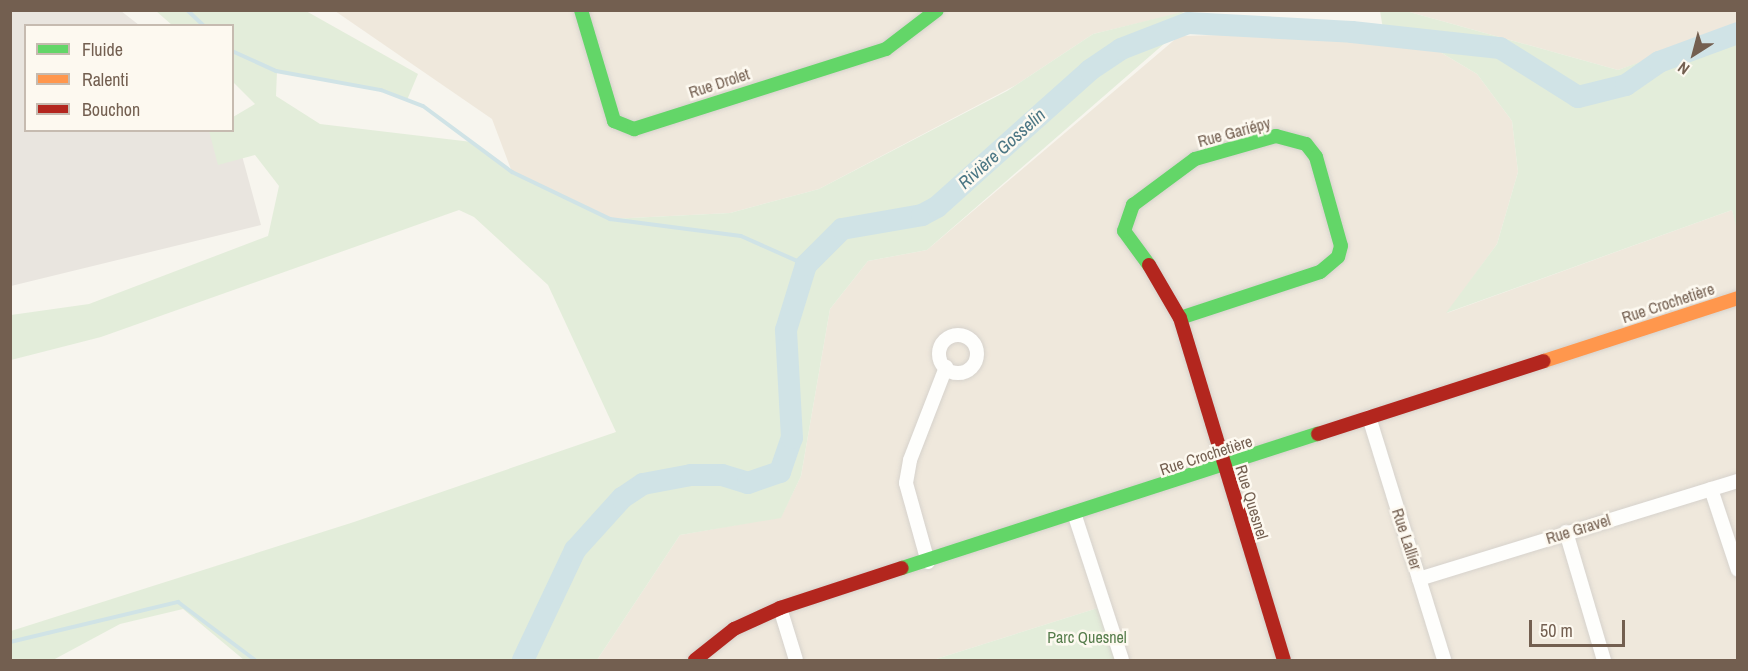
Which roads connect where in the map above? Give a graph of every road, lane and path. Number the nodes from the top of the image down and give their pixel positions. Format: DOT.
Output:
graph roads {
  1 [pos="581,10"];
  2 [pos="937,10"];
  3 [pos="1737,298"];
  4 [pos="1180,318"];
  5 [pos="946,368"];
  6 [pos="1370,417"];
  7 [pos="1224,467"];
  8 [pos="1737,481"];
  9 [pos="1711,489"];
  10 [pos="1075,516"];
  11 [pos="1566,532"];
  12 [pos="928,562"];
  13 [pos="1737,570"];
  14 [pos="1419,579"];
  15 [pos="780,608"];
  16 [pos="695,660"];
  17 [pos="796,660"];
  18 [pos="1122,660"];
  19 [pos="1284,660"];
  20 [pos="1444,660"];
  21 [pos="1604,660"];
  1 -- 2 [label="street, Rue Drolet"];
  3 -- 6 [label="street, Rue Crochetière"];
  4 -- 4 [label="street, Rue Gariépy"];
  4 -- 7 [label="street, Rue Quesnel"];
  5 -- 12 [label="street"];
  6 -- 7 [label="street, Rue Crochetière"];
  6 -- 14 [label="street, Rue Lallier"];
  7 -- 10 [label="street, Rue Crochetière"];
  7 -- 19 [label="street, Rue Quesnel"];
  8 -- 9 [label="street, Rue Gravel"];
  9 -- 11 [label="street, Rue Gravel"];
  9 -- 13 [label="street"];
  10 -- 12 [label="street, Rue Crochetière"];
  10 -- 18 [label="street"];
  11 -- 14 [label="street, Rue Gravel"];
  11 -- 21 [label="street"];
  12 -- 15 [label="street, Rue Crochetière"];
  14 -- 20 [label="street, Rue Lallier"];
  15 -- 16 [label="street, Rue Crochetière"];
  15 -- 17 [label="street"];
}
